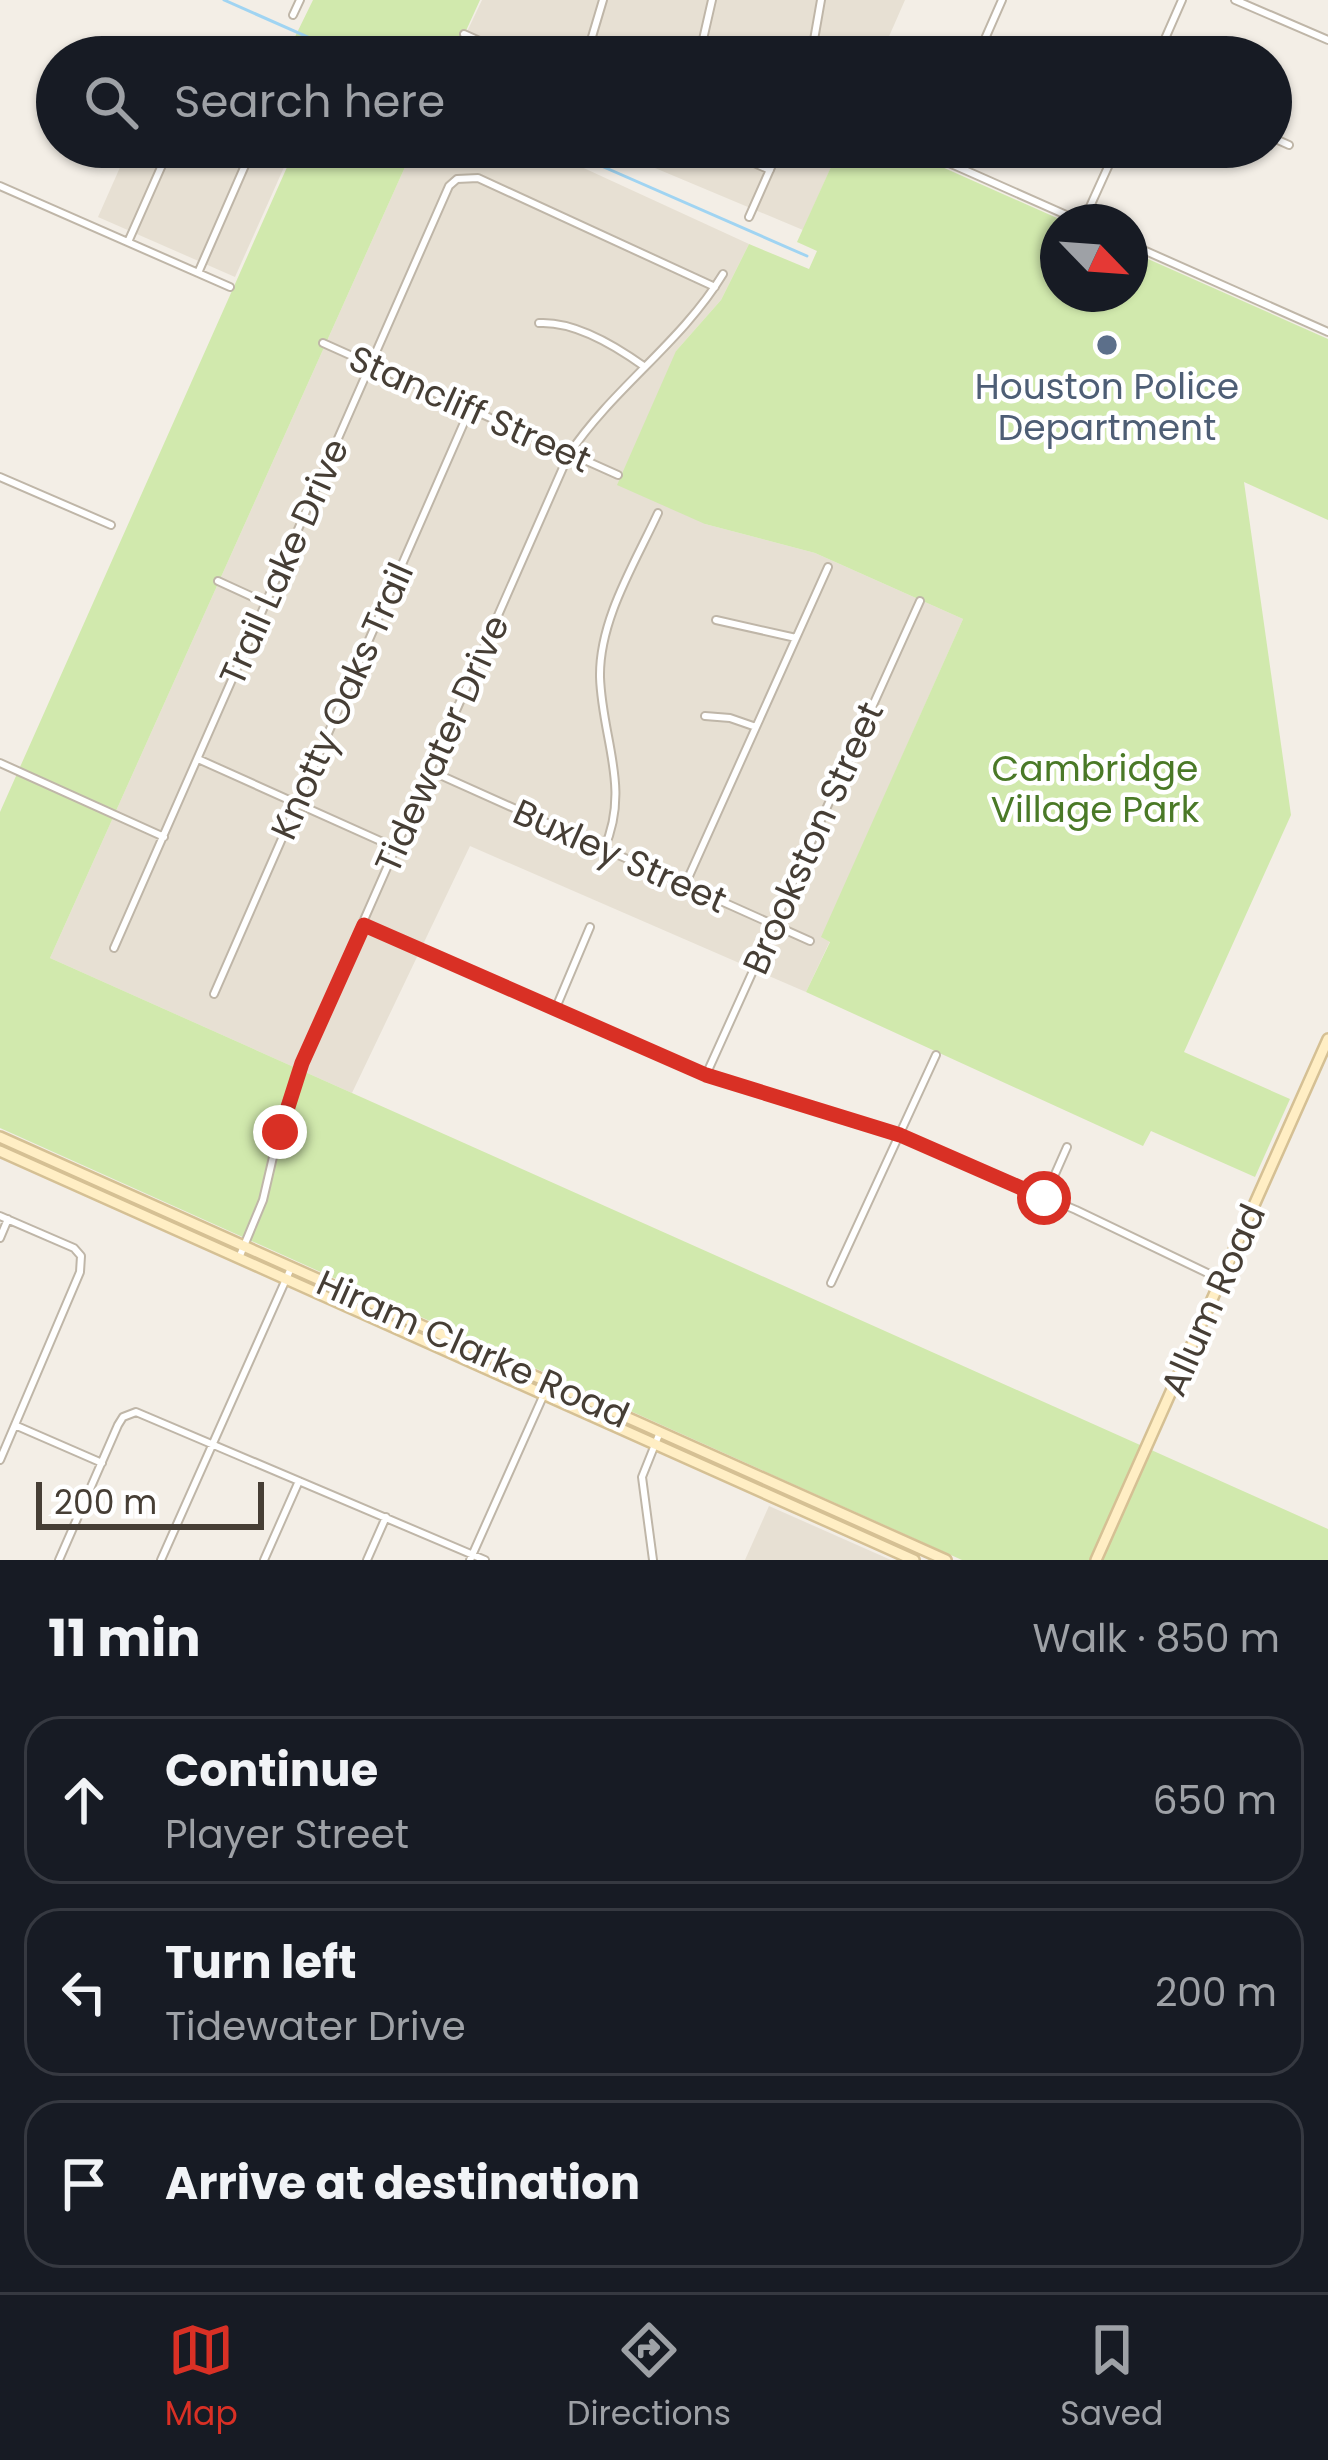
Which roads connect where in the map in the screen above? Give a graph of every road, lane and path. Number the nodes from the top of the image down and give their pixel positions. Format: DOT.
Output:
graph roads {
  1 [pos="300,0"];
  2 [pos="603,0"];
  3 [pos="712,0"];
  4 [pos="821,0"];
  5 [pos="1002,0"];
  6 [pos="1182,0"];
  7 [pos="1235,0"];
  8 [pos="293,15"];
  9 [pos="464,34"];
  10 [pos="468,36"];
  11 [pos="592,36"];
  12 [pos="704,36"];
  13 [pos="815,36"];
  14 [pos="986,36"];
  15 [pos="1166,36"];
  16 [pos="1328,40"];
  17 [pos="161,168"];
  18 [pos="244,168"];
  19 [pos="765,168"];
  20 [pos="960,168"];
  21 [pos="1107,168"];
  22 [pos="770,170"];
  23 [pos="0,186"];
  24 [pos="1041,204"];
  25 [pos="1090,204"];
  26 [pos="749,217"];
  27 [pos="128,242"];
  28 [pos="1148,252"];
  29 [pos="198,273"];
  30 [pos="723,274"];
  31 [pos="716,286"];
  32 [pos="230,287"];
  33 [pos="539,323"];
  34 [pos="1328,332"];
  35 [pos="322,343"];
  36 [pos="370,364"];
  37 [pos="645,367"];
  38 [pos="470,409"];
  39 [pos="569,454"];
  40 [pos="618,476"];
  41 [pos="0,477"];
  42 [pos="658,513"];
  43 [pos="111,526"];
  44 [pos="828,567"];
  45 [pos="218,581"];
  46 [pos="920,601"];
  47 [pos="266,602"];
  48 [pos="716,620"];
  49 [pos="796,638"];
  50 [pos="705,716"];
  51 [pos="756,727"];
  52 [pos="198,759"];
  53 [pos="0,763"];
  54 [pos="431,772"];
  55 [pos="297,804"];
  56 [pos="164,837"];
  57 [pos="396,848"];
  58 [pos="604,849"];
  59 [pos="685,885"];
  60 [pos="364,925"];
  61 [pos="774,925"];
  62 [pos="590,928"];
  63 [pos="810,941"];
  64 [pos="114,948"];
  65 [pos="214,994"];
  66 [pos="555,1010"];
  67 [pos="1328,1040"];
  68 [pos="936,1055"];
  69 [pos="706,1075"];
  70 [pos="900,1135"];
  71 [pos="0,1137"];
  72 [pos="1066,1147"];
  73 [pos="0,1151"];
  74 [pos="117,1197"];
  75 [pos="1044,1198"];
  76 [pos="4,1218"];
  77 [pos="0,1238"];
  78 [pos="241,1252"];
  79 [pos="288,1273"];
  80 [pos="1222,1280"];
  81 [pos="831,1283"];
  82 [pos="547,1388"];
  83 [pos="15,1425"];
  84 [pos="660,1432"];
  85 [pos="213,1443"];
  86 [pos="655,1444"];
  87 [pos="0,1460"];
  88 [pos="102,1463"];
  89 [pos="299,1480"];
  90 [pos="776,1484"];
  91 [pos="771,1496"];
  92 [pos="386,1517"];
  93 [pos="865,1524"];
  94 [pos="860,1536"];
  95 [pos="471,1557"];
  96 [pos="59,1560"];
  97 [pos="161,1560"];
  98 [pos="264,1560"];
  99 [pos="367,1560"];
  100 [pos="485,1560"];
  101 [pos="653,1560"];
  102 [pos="914,1560"];
  103 [pos="946,1560"];
  104 [pos="1096,1560"];
  1 -- 8 [label="street"];
  2 -- 11 [label="street"];
  3 -- 12 [label="street"];
  4 -- 13 [label="street"];
  5 -- 14 [label="street"];
  6 -- 15 [label="street"];
  7 -- 16 [label="street"];
  9 -- 10 [label="street"];
  17 -- 27 [label="street"];
  18 -- 29 [label="street"];
  19 -- 22 [label="street"];
  20 -- 24 [label="street"];
  21 -- 25 [label="street"];
  22 -- 26 [label="street"];
  23 -- 27 [label="street"];
  27 -- 29 [label="street"];
  28 -- 34 [label="street"];
  29 -- 32 [label="street"];
  30 -- 31 [label="street, Tidewater Drive"];
  31 -- 36 [label="street, Trail Lake Drive"];
  31 -- 37 [label="street, Tidewater Drive"];
  33 -- 37 [label="street"];
  35 -- 36 [label="street, Stancliff Street"];
  36 -- 38 [label="street, Stancliff Street"];
  36 -- 47 [label="street, Trail Lake Drive"];
  37 -- 39 [label="street, Tidewater Drive"];
  38 -- 39 [label="street, Stancliff Street"];
  38 -- 55 [label="street, Knotty Oaks Trail"];
  39 -- 40 [label="street, Stancliff Street"];
  39 -- 54 [label="street, Tidewater Drive"];
  41 -- 43 [label="street"];
  42 -- 58 [label="street"];
  44 -- 49 [label="street"];
  45 -- 47 [label="street"];
  46 -- 61 [label="street, Brookston Street"];
  47 -- 52 [label="street, Trail Lake Drive"];
  48 -- 49 [label="street"];
  49 -- 51 [label="street"];
  50 -- 51 [label="street"];
  51 -- 59 [label="street"];
  52 -- 55 [label="street"];
  52 -- 56 [label="street, Trail Lake Drive"];
  53 -- 56 [label="street"];
  54 -- 57 [label="street, Tidewater Drive"];
  54 -- 58 [label="street, Buxley Street"];
  55 -- 57 [label="street"];
  55 -- 65 [label="street, Knotty Oaks Trail"];
  56 -- 64 [label="street, Trail Lake Drive"];
  57 -- 60 [label="street, Tidewater Drive"];
  58 -- 59 [label="street, Buxley Street"];
  59 -- 61 [label="street, Buxley Street"];
  60 -- 66 [label="street"];
  60 -- 78 [label="street, Tidewater Drive"];
  61 -- 63 [label="street, Buxley Street"];
  61 -- 69 [label="street, Brookston Street"];
  62 -- 66 [label="street"];
  66 -- 69 [label="street"];
  67 -- 80 [label="main road, Allum Road"];
  68 -- 70 [label="street"];
  69 -- 70 [label="street"];
  70 -- 75 [label="street"];
  70 -- 81 [label="street"];
  71 -- 74 [label="main road, Hiram Clarke Road"];
  72 -- 75 [label="street"];
  73 -- 74 [label="main road, Hiram Clarke Road"];
  74 -- 78 [label="main road, Hiram Clarke Road"];
  75 -- 80 [label="street"];
  76 -- 77 [label="street"];
  76 -- 83 [label="street"];
  78 -- 79 [label="main road, Hiram Clarke Road"];
  79 -- 82 [label="main road, Hiram Clarke Road"];
  79 -- 85 [label="street"];
  80 -- 104 [label="main road, Allum Road"];
  82 -- 84 [label="main road, Hiram Clarke Road"];
  82 -- 86 [label="main road, Hiram Clarke Road"];
  82 -- 95 [label="street"];
  83 -- 87 [label="street"];
  83 -- 88 [label="street"];
  84 -- 86 [label="street"];
  84 -- 90 [label="main road, Hiram Clarke Road"];
  85 -- 88 [label="street"];
  85 -- 89 [label="street"];
  85 -- 97 [label="street"];
  86 -- 91 [label="main road, Hiram Clarke Road"];
  86 -- 101 [label="street"];
  88 -- 96 [label="street"];
  89 -- 92 [label="street"];
  89 -- 98 [label="street"];
  90 -- 91 [label="main road"];
  90 -- 93 [label="main road, Hiram Clarke Road"];
  91 -- 94 [label="main road, Hiram Clarke Road"];
  92 -- 95 [label="street"];
  92 -- 99 [label="street"];
  93 -- 94 [label="main road"];
  93 -- 103 [label="main road, Hiram Clarke Road"];
  94 -- 102 [label="main road, Hiram Clarke Road"];
  95 -- 100 [label="street"];
}
